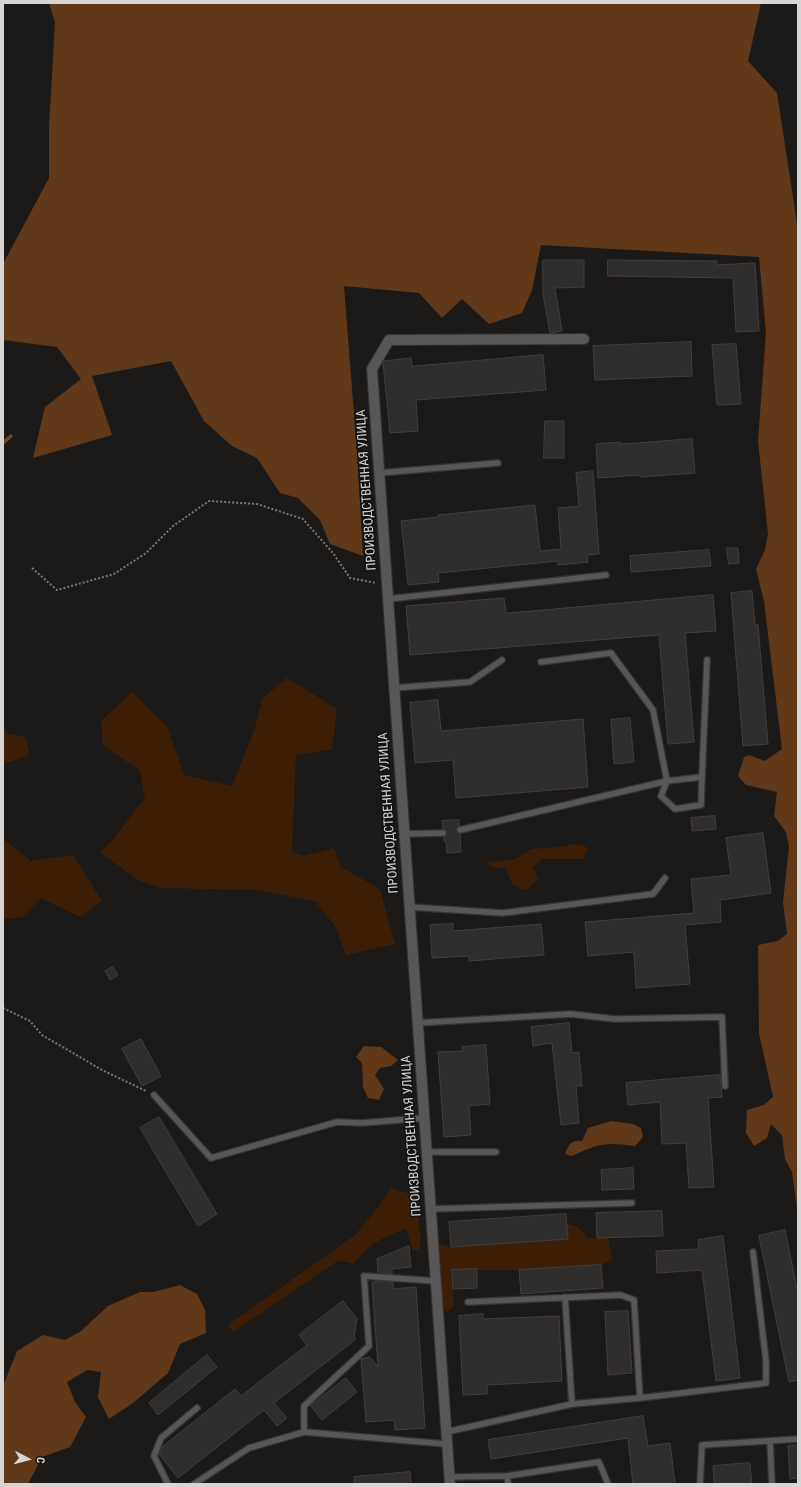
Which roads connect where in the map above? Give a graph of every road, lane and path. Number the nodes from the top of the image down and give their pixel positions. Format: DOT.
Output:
graph roads {
  1 [pos="584,339"];
  2 [pos="498,463"];
  3 [pos="379,472"];
  4 [pos="32,568"];
  5 [pos="606,575"];
  6 [pos="387,585"];
  7 [pos="388,599"];
  8 [pos="502,660"];
  9 [pos="707,660"];
  10 [pos="541,662"];
  11 [pos="394,688"];
  12 [pos="702,777"];
  13 [pos="667,781"];
  14 [pos="460,830"];
  15 [pos="443,833"];
  16 [pos="404,834"];
  17 [pos="665,878"];
  18 [pos="409,907"];
  19 [pos="3,1008"];
  20 [pos="417,1023"];
  21 [pos="725,1086"];
  22 [pos="154,1095"];
  23 [pos="424,1118"];
  24 [pos="426,1152"];
  25 [pos="496,1152"];
  26 [pos="632,1203"];
  27 [pos="430,1209"];
  28 [pos="753,1252"];
  29 [pos="435,1281"];
  30 [pos="566,1298"];
  31 [pos="468,1302"];
  32 [pos="640,1398"];
  33 [pos="572,1404"];
  34 [pos="197,1408"];
  35 [pos="304,1432"];
  36 [pos="446,1432"];
  37 [pos="798,1439"];
  38 [pos="770,1441"];
  39 [pos="446,1444"];
  40 [pos="506,1476"];
  41 [pos="450,1481"];
  42 [pos="168,1484"];
  43 [pos="194,1484"];
  44 [pos="508,1484"];
  45 [pos="608,1484"];
  46 [pos="700,1484"];
  47 [pos="772,1484"];
  1 -- 3 [label="street, ПРОИЗВОДСТВЕННАЯ УЛИЦА"];
  2 -- 3 [label="lane"];
  3 -- 6 [label="street, ПРОИЗВОДСТВЕННАЯ УЛИЦА"];
  4 -- 6 [label="path"];
  5 -- 7 [label="lane"];
  6 -- 7 [label="street, ПРОИЗВОДСТВЕННАЯ УЛИЦА"];
  7 -- 11 [label="street, ПРОИЗВОДСТВЕННАЯ УЛИЦА"];
  8 -- 11 [label="lane"];
  9 -- 12 [label="lane"];
  10 -- 13 [label="lane"];
  11 -- 16 [label="street, ПРОИЗВОДСТВЕННАЯ УЛИЦА"];
  12 -- 13 [label="lane"];
  12 -- 13 [label="lane"];
  13 -- 14 [label="lane"];
  15 -- 16 [label="lane"];
  16 -- 18 [label="street, ПРОИЗВОДСТВЕННАЯ УЛИЦА"];
  17 -- 18 [label="lane"];
  18 -- 20 [label="street, ПРОИЗВОДСТВЕННАЯ УЛИЦА"];
  19 -- 22 [label="path"];
  20 -- 21 [label="lane"];
  20 -- 23 [label="street, ПРОИЗВОДСТВЕННАЯ УЛИЦА"];
  22 -- 23 [label="lane"];
  23 -- 24 [label="street, ПРОИЗВОДСТВЕННАЯ УЛИЦА"];
  24 -- 25 [label="lane"];
  24 -- 27 [label="street, ПРОИЗВОДСТВЕННАЯ УЛИЦА"];
  26 -- 27 [label="lane"];
  27 -- 29 [label="street, ПРОИЗВОДСТВЕННАЯ УЛИЦА"];
  28 -- 32 [label="lane"];
  29 -- 35 [label="lane"];
  29 -- 36 [label="street, ПРОИЗВОДСТВЕННАЯ УЛИЦА"];
  30 -- 31 [label="lane"];
  30 -- 32 [label="lane"];
  30 -- 33 [label="lane"];
  32 -- 33 [label="lane"];
  33 -- 36 [label="lane"];
  34 -- 42 [label="lane"];
  35 -- 39 [label="lane"];
  35 -- 43 [label="lane"];
  36 -- 39 [label="street, ПРОИЗВОДСТВЕННАЯ УЛИЦА"];
  37 -- 38 [label="lane"];
  38 -- 46 [label="lane"];
  38 -- 47 [label="lane"];
  39 -- 41 [label="street, ПРОИЗВОДСТВЕННАЯ УЛИЦА"];
  40 -- 41 [label="lane"];
  40 -- 44 [label="lane"];
  40 -- 45 [label="lane"];
}
